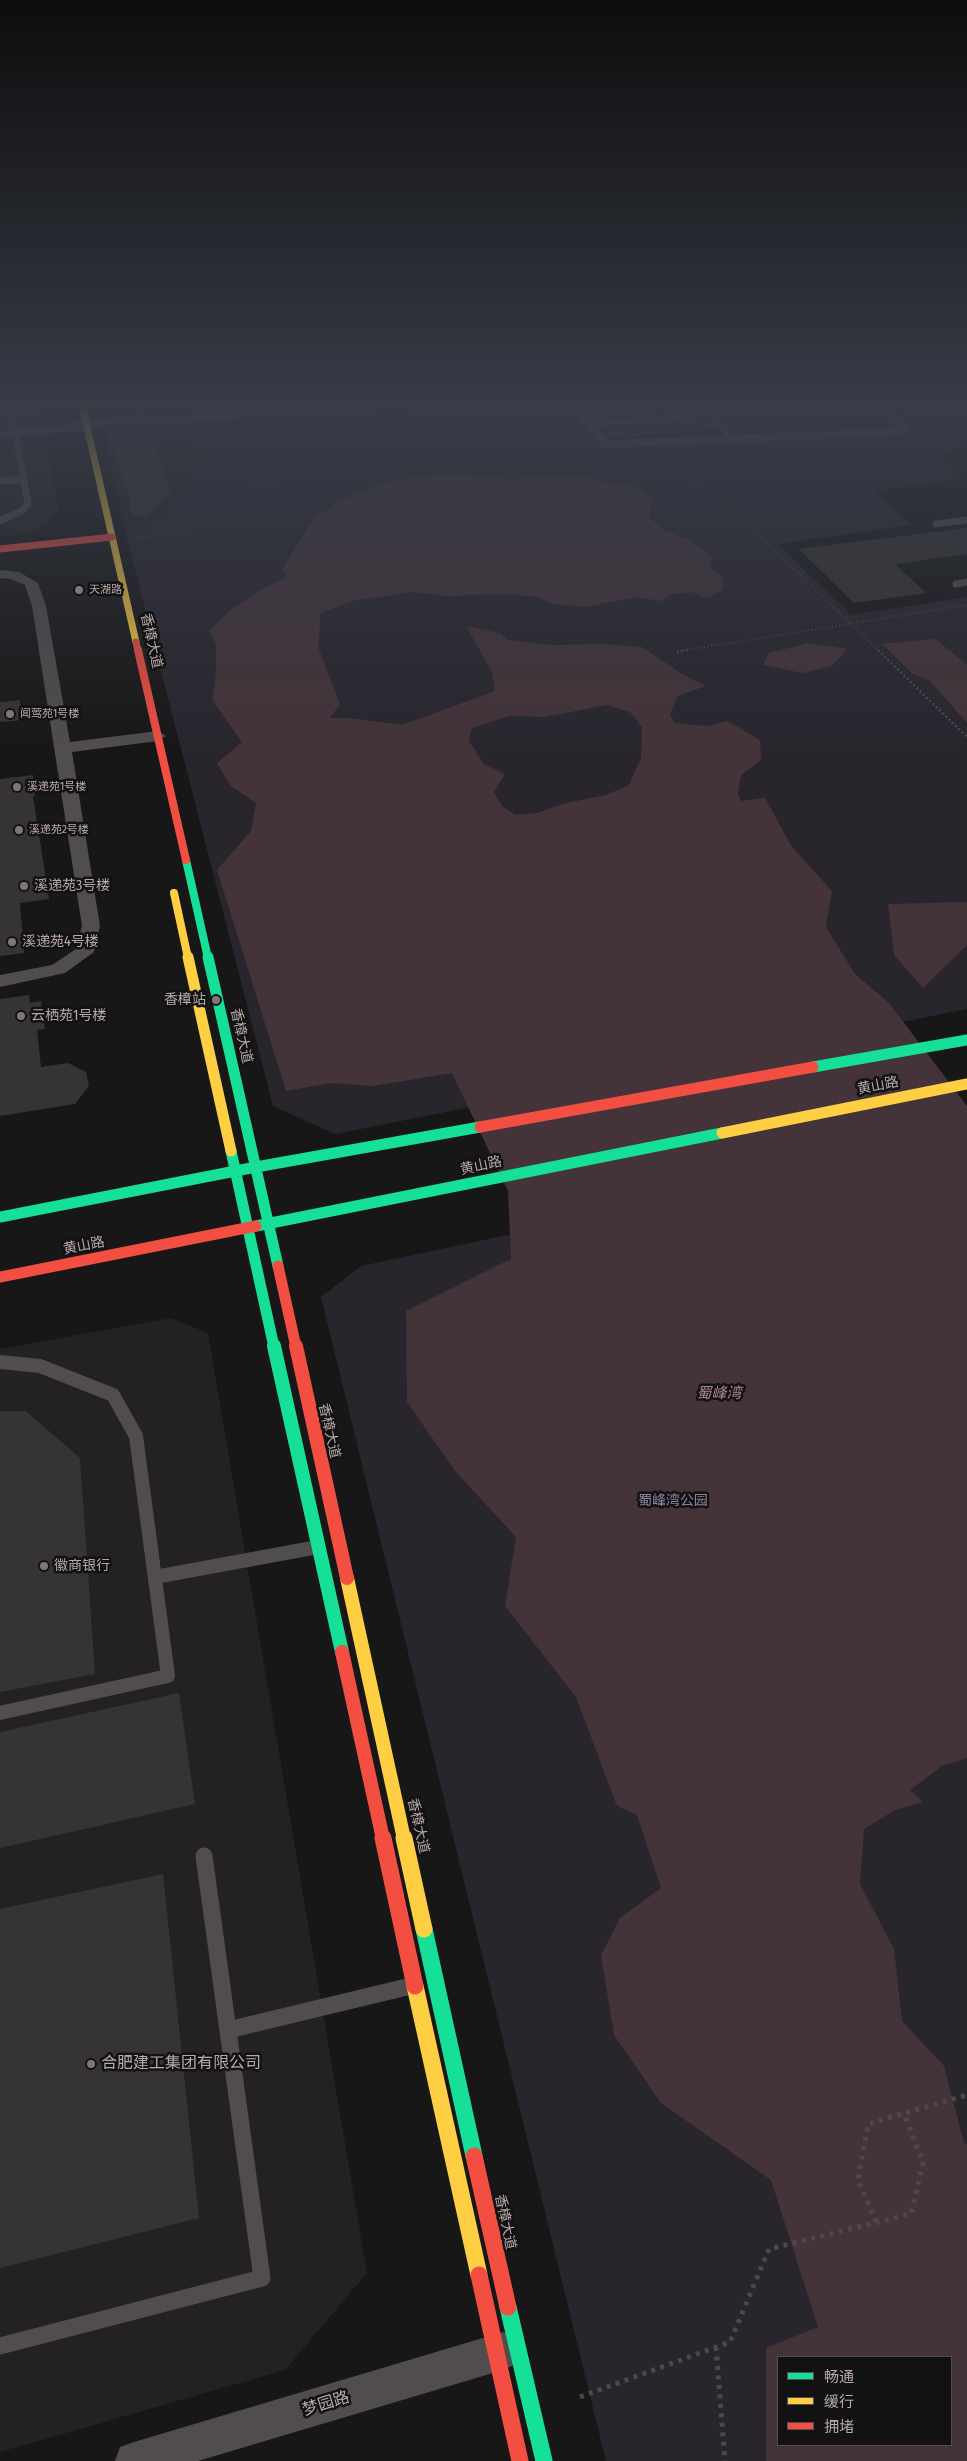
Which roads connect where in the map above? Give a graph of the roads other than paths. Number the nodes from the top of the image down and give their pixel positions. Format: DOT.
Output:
graph roads {
  1 [pos="109,524"];
  2 [pos="113,540"];
  3 [pos="0,549"];
  4 [pos="0,574"];
  5 [pos="967,582"];
  6 [pos="956,584"];
  7 [pos="158,736"];
  8 [pos="64,748"];
  9 [pos="172,884"];
  10 [pos="0,981"];
  11 [pos="967,1040"];
  12 [pos="967,1084"];
  13 [pos="256,1168"];
  14 [pos="236,1172"];
  15 [pos="0,1217"];
  16 [pos="268,1225"];
  17 [pos="247,1230"];
  18 [pos="0,1277"];
  19 [pos="0,1362"];
  20 [pos="339,1542"];
  21 [pos="318,1546"];
  22 [pos="155,1577"];
  23 [pos="0,1713"];
  24 [pos="204,1856"];
  25 [pos="437,1981"];
  26 [pos="415,1985"];
  27 [pos="228,2030"];
  28 [pos="0,2346"];
  29 [pos="507,2350"];
  30 [pos="134,2461"];
  31 [pos="520,2461"];
  32 [pos="544,2461"];
  1 -- 2 [label="street, 香樟大道"];
  2 -- 3 [label="street"];
  2 -- 7 [label="street, 香樟大道"];
  4 -- 8 [label="street"];
  5 -- 6 [label="lane"];
  7 -- 8 [label="street"];
  7 -- 13 [label="street, 香樟大道"];
  8 -- 10 [label="street"];
  9 -- 14 [label="street, 香樟大道"];
  11 -- 13 [label="street"];
  12 -- 16 [label="street, 黄山路"];
  13 -- 14 [label="street"];
  13 -- 16 [label="street, 香樟大道"];
  14 -- 15 [label="street"];
  14 -- 17 [label="street, 香樟大道"];
  16 -- 17 [label="street, 黄山路"];
  16 -- 20 [label="street, 香樟大道"];
  17 -- 18 [label="street, 黄山路"];
  17 -- 21 [label="street, 香樟大道"];
  19 -- 22 [label="lane"];
  20 -- 21 [label="lane"];
  20 -- 25 [label="street, 香樟大道"];
  21 -- 22 [label="lane"];
  21 -- 26 [label="street, 香樟大道"];
  22 -- 23 [label="lane"];
  24 -- 27 [label="lane"];
  25 -- 26 [label="lane"];
  25 -- 29 [label="street, 香樟大道"];
  26 -- 27 [label="lane"];
  26 -- 29 [label="street, 香樟大道"];
  27 -- 28 [label="lane"];
  29 -- 30 [label="street, 梦园路"];
  29 -- 31 [label="street, 香樟大道"];
  29 -- 32 [label="street, 香樟大道"];
}
